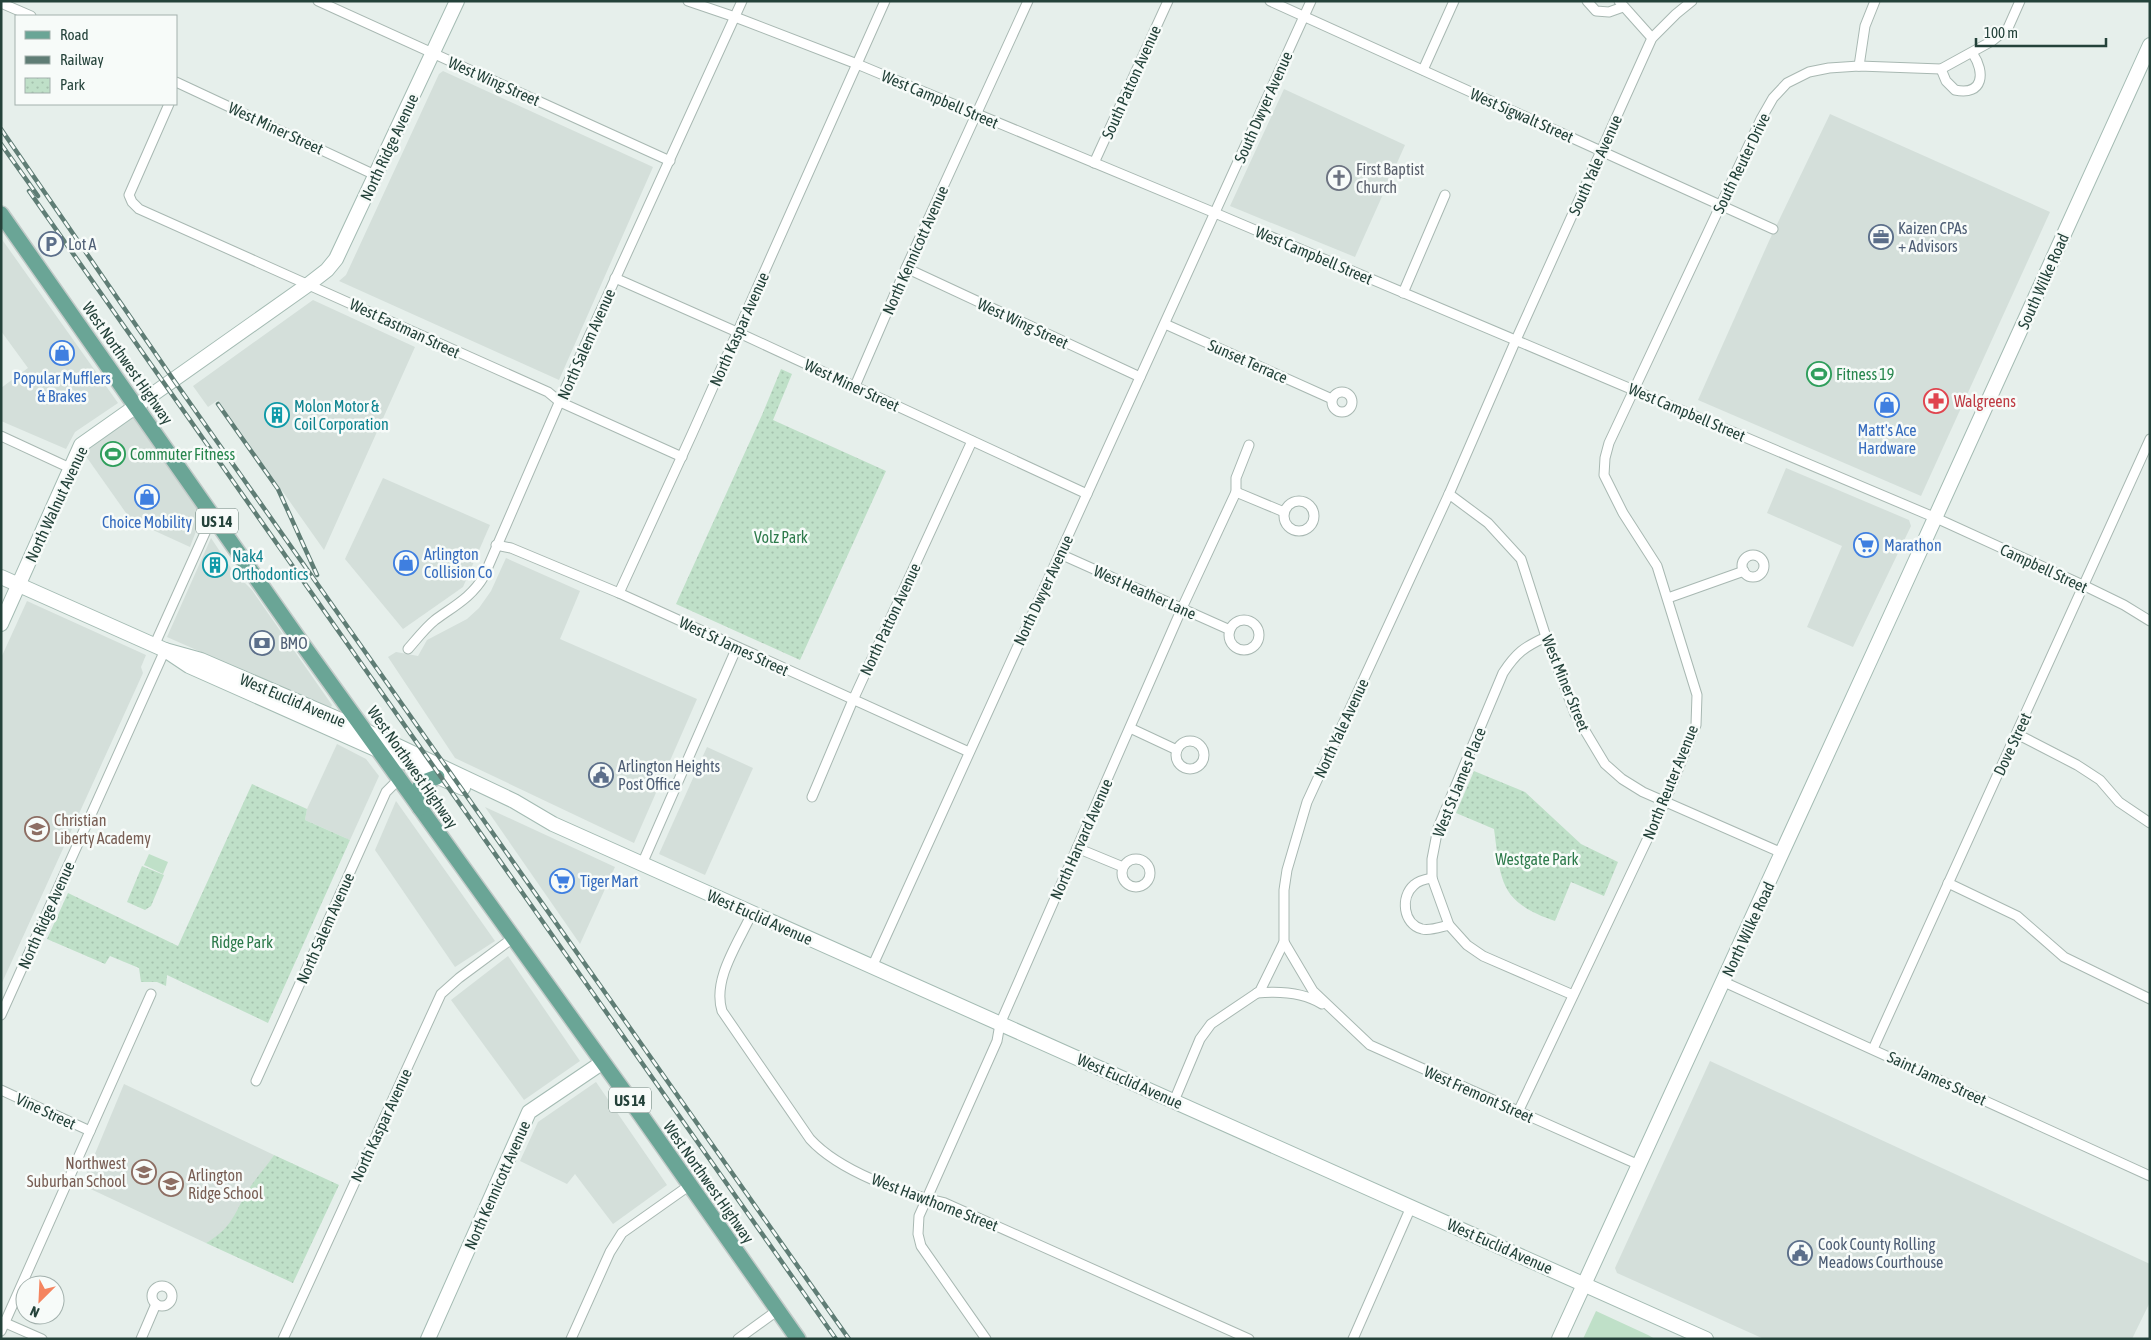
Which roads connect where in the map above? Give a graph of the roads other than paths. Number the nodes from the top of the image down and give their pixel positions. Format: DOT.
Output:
graph roads {
  1 [pos="318,1"];
  2 [pos="457,1"];
  3 [pos="688,1"];
  4 [pos="742,1"];
  5 [pos="885,1"];
  6 [pos="1028,1"];
  7 [pos="1168,1"];
  8 [pos="1270,1"];
  9 [pos="1311,1"];
  10 [pos="1454,1"];
  11 [pos="1587,1"];
  12 [pos="1692,1"];
  13 [pos="1875,1"];
  14 [pos="2020,1"];
  15 [pos="1,3"];
  16 [pos="1621,4"];
  17 [pos="29,15"];
  18 [pos="1304,16"];
  19 [pos="735,17"];
  20 [pos="1652,38"];
  21 [pos="2150,45"];
  22 [pos="433,53"];
  23 [pos="1972,54"];
  24 [pos="857,64"];
  25 [pos="1859,66"];
  26 [pos="1941,69"];
  27 [pos="1423,70"];
  28 [pos="178,84"];
  29 [pos="169,105"];
  30 [pos="976,114"];
  31 [pos="1602,151"];
  32 [pos="670,161"];
  33 [pos="1094,163"];
  34 [pos="375,175"];
  35 [pos="1445,195"];
  36 [pos="1720,205"];
  37 [pos="1215,213"];
  38 [pos="1,214"];
  39 [pos="1772,230"];
  40 [pos="906,268"];
  41 [pos="615,278"];
  42 [pos="309,284"];
  43 [pos="1403,293"];
  44 [pos="1165,324"];
  45 [pos="737,332"];
  46 [pos="1515,342"];
  47 [pos="1140,377"];
  48 [pos="855,386"];
  49 [pos="1634,390"];
  50 [pos="1332,399"];
  51 [pos="560,402"];
  52 [pos="136,404"];
  53 [pos="1,436"];
  54 [pos="2150,439"];
  55 [pos="972,441"];
  56 [pos="1248,445"];
  57 [pos="682,457"];
  58 [pos="70,468"];
  59 [pos="1236,492"];
  60 [pos="1087,494"];
  61 [pos="1449,494"];
  62 [pos="1284,512"];
  63 [pos="213,515"];
  64 [pos="1936,518"];
  65 [pos="496,545"];
  66 [pos="1060,554"];
  67 [pos="1744,571"];
  68 [pos="1,577"];
  69 [pos="19,585"];
  70 [pos="2085,586"];
  71 [pos="619,593"];
  72 [pos="1668,598"];
  73 [pos="1182,608"];
  74 [pos="2150,621"];
  75 [pos="1,624"];
  76 [pos="1230,630"];
  77 [pos="1546,638"];
  78 [pos="737,647"];
  79 [pos="160,648"];
  80 [pos="408,649"];
  81 [pos="853,700"];
  82 [pos="1130,728"];
  83 [pos="366,731"];
  84 [pos="2017,734"];
  85 [pos="1177,750"];
  86 [pos="380,752"];
  87 [pos="969,752"];
  88 [pos="437,777"];
  89 [pos="399,779"];
  90 [pos="812,797"];
  91 [pos="1665,802"];
  92 [pos="421,809"];
  93 [pos="2150,823"];
  94 [pos="554,824"];
  95 [pos="1077,848"];
  96 [pos="1782,853"];
  97 [pos="642,864"];
  98 [pos="1123,867"];
  99 [pos="1432,878"];
  100 [pos="1948,883"];
  101 [pos="752,913"];
  102 [pos="1449,925"];
  103 [pos="513,938"];
  104 [pos="1284,942"];
  105 [pos="872,966"];
  106 [pos="1724,982"];
  107 [pos="1257,992"];
  108 [pos="151,994"];
  109 [pos="1573,996"];
  110 [pos="2150,999"];
  111 [pos="1329,1007"];
  112 [pos="1,1014"];
  113 [pos="1000,1024"];
  114 [pos="1873,1049"];
  115 [pos="603,1062"];
  116 [pos="256,1081"];
  117 [pos="1,1090"];
  118 [pos="1174,1101"];
  119 [pos="1518,1112"];
  120 [pos="90,1131"];
  121 [pos="1640,1165"];
  122 [pos="2150,1176"];
  123 [pos="690,1186"];
  124 [pos="926,1199"];
  125 [pos="1411,1207"];
  126 [pos="1585,1283"];
  127 [pos="156,1304"];
  128 [pos="778,1310"];
  129 [pos="2,1325"];
  130 [pos="42,1339"];
  131 [pos="141,1339"];
  132 [pos="283,1339"];
  133 [pos="428,1339"];
  134 [pos="571,1339"];
  135 [pos="738,1339"];
  136 [pos="798,1339"];
  137 [pos="986,1339"];
  138 [pos="1249,1339"];
  139 [pos="1353,1339"];
  140 [pos="1560,1339"];
  141 [pos="1706,1339"];
  1 -- 22 [label="street, West Wing Street"];
  2 -- 22 [label="main road, North Ridge Avenue"];
  3 -- 19 [label="street, West Campbell Street"];
  4 -- 19 [label="street, North Salem Avenue"];
  5 -- 24 [label="street, North Kaspar Avenue"];
  6 -- 30 [label="street, North Kennicott Avenue"];
  7 -- 33 [label="street, South Patton Avenue"];
  8 -- 18 [label="street, West Sigwalt Street"];
  9 -- 18 [label="street, South Dwyer Avenue"];
  10 -- 27 [label="street"];
  11 -- 16 [label="street"];
  12 -- 20 [label="street, South Yale Avenue"];
  13 -- 25 [label="street"];
  14 -- 23 [label="street, South Reuter Drive"];
  15 -- 17 [label="street"];
  16 -- 20 [label="street"];
  18 -- 27 [label="street, West Sigwalt Street"];
  18 -- 37 [label="street, South Dwyer Avenue"];
  19 -- 24 [label="street, West Campbell Street"];
  19 -- 32 [label="street, North Salem Avenue"];
  20 -- 31 [label="street, South Yale Avenue"];
  21 -- 64 [label="main road, South Wilke Road"];
  22 -- 32 [label="street, West Wing Street"];
  22 -- 34 [label="main road, North Ridge Avenue"];
  23 -- 26 [label="street, South Reuter Drive"];
  23 -- 26 [label="street"];
  24 -- 30 [label="street, West Campbell Street"];
  24 -- 45 [label="street, North Kaspar Avenue"];
  25 -- 26 [label="street, South Reuter Drive"];
  25 -- 36 [label="street, South Reuter Drive"];
  27 -- 31 [label="street, West Sigwalt Street"];
  28 -- 34 [label="street, West Miner Street"];
  29 -- 42 [label="street, West Eastman Street"];
  30 -- 33 [label="street, West Campbell Street"];
  30 -- 40 [label="street, North Kennicott Avenue"];
  31 -- 36 [label="street, West Sigwalt Street"];
  31 -- 46 [label="street, South Yale Avenue"];
  32 -- 41 [label="street, North Salem Avenue"];
  33 -- 37 [label="street, West Campbell Street"];
  34 -- 42 [label="main road, North Ridge Avenue"];
  35 -- 43 [label="street"];
  36 -- 39 [label="street, West Sigwalt Street"];
  36 -- 49 [label="street, South Reuter Drive"];
  37 -- 43 [label="street, West Campbell Street"];
  37 -- 44 [label="street, North Dwyer Avenue"];
  38 -- 52 [label="main road, West Northwest Highway / US 14"];
  40 -- 47 [label="street, West Wing Street"];
  40 -- 48 [label="street, North Kennicott Avenue"];
  41 -- 45 [label="street, West Miner Street"];
  41 -- 51 [label="street, North Salem Avenue"];
  42 -- 51 [label="street, West Eastman Street"];
  42 -- 52 [label="main road, North Walnut Avenue"];
  43 -- 46 [label="street, West Campbell Street"];
  44 -- 47 [label="street, North Dwyer Avenue"];
  44 -- 50 [label="street, Sunset Terrace"];
  45 -- 48 [label="street, West Miner Street"];
  45 -- 57 [label="street, North Kaspar Avenue"];
  46 -- 49 [label="street, West Campbell Street"];
  46 -- 61 [label="street, North Yale Avenue"];
  47 -- 60 [label="street, North Dwyer Avenue"];
  48 -- 55 [label="street, West Miner Street"];
  49 -- 64 [label="street, West Campbell Street"];
  49 -- 72 [label="street, North Reuter Avenue"];
  51 -- 57 [label="street, West Eastman Street"];
  51 -- 65 [label="street, North Salem Avenue"];
  52 -- 58 [label="main road, North Walnut Avenue"];
  52 -- 63 [label="main road, West Northwest Highway / US 14"];
  53 -- 58 [label="street"];
  54 -- 70 [label="street, Dove Street"];
  55 -- 60 [label="street, West Miner Street"];
  55 -- 81 [label="street, North Patton Avenue"];
  56 -- 59 [label="street, North Harvard Avenue"];
  57 -- 71 [label="street, North Kaspar Avenue"];
  58 -- 69 [label="main road, North Walnut Avenue"];
  59 -- 62 [label="street"];
  59 -- 73 [label="street, North Harvard Avenue"];
  60 -- 66 [label="street, North Dwyer Avenue"];
  61 -- 77 [label="street, West Miner Street"];
  61 -- 104 [label="street, North Yale Avenue"];
  63 -- 79 [label="street, North Ridge Avenue"];
  63 -- 83 [label="main road, West Northwest Highway / US 14"];
  64 -- 70 [label="street, Campbell Street"];
  64 -- 96 [label="main road, North Wilke Road"];
  65 -- 71 [label="street, West St James Street"];
  65 -- 80 [label="street, North Salem Avenue"];
  66 -- 73 [label="street, West Heather Lane"];
  66 -- 87 [label="street, North Dwyer Avenue"];
  67 -- 72 [label="street"];
  68 -- 69 [label="main road, West Euclid Avenue"];
  69 -- 75 [label="main road, North Walnut Avenue"];
  69 -- 79 [label="main road, West Euclid Avenue"];
  70 -- 74 [label="street, Campbell Street"];
  70 -- 84 [label="street, Dove Street"];
  71 -- 78 [label="street, West St James Street"];
  72 -- 91 [label="street, North Reuter Avenue"];
  73 -- 76 [label="street, West Heather Lane"];
  73 -- 82 [label="street, North Harvard Avenue"];
  77 -- 91 [label="street, West Miner Street"];
  77 -- 99 [label="street, West St James Place"];
  78 -- 81 [label="street, West St James Street"];
  78 -- 97 [label="street"];
  79 -- 83 [label="main road, West Euclid Avenue"];
  79 -- 86 [label="main road, West Euclid Avenue"];
  79 -- 112 [label="street, North Ridge Avenue"];
  81 -- 87 [label="street, West St James Street"];
  81 -- 90 [label="street, North Patton Avenue"];
  82 -- 85 [label="street"];
  82 -- 95 [label="street, North Harvard Avenue"];
  83 -- 86 [label="main road, West Northwest Highway / US 14"];
  83 -- 94 [label="main road, West Euclid Avenue"];
  84 -- 93 [label="street"];
  84 -- 100 [label="street, Dove Street"];
  86 -- 88 [label="main road, West Euclid Avenue"];
  86 -- 89 [label="main road, West Northwest Highway / US 14"];
  87 -- 105 [label="street, North Dwyer Avenue"];
  88 -- 92 [label="main road"];
  88 -- 94 [label="main road, West Euclid Avenue"];
  89 -- 92 [label="main road, West Northwest Highway / US 14"];
  89 -- 116 [label="street, North Salem Avenue"];
  91 -- 96 [label="street, West Miner Street"];
  91 -- 109 [label="street, North Reuter Avenue"];
  92 -- 103 [label="main road, West Northwest Highway / US 14"];
  94 -- 97 [label="main road, West Euclid Avenue"];
  95 -- 98 [label="street"];
  95 -- 113 [label="street, North Harvard Avenue"];
  96 -- 106 [label="main road, North Wilke Road"];
  97 -- 101 [label="main road, West Euclid Avenue"];
  99 -- 102 [label="street, West St James Place"];
  99 -- 102 [label="street"];
  100 -- 110 [label="street"];
  100 -- 114 [label="street, Dove Street"];
  101 -- 105 [label="main road, West Euclid Avenue"];
  101 -- 124 [label="street, West Hawthorne Street"];
  102 -- 109 [label="street, West St James Place"];
  103 -- 115 [label="main road, West Northwest Highway / US 14"];
  103 -- 132 [label="street, North Kaspar Avenue"];
  104 -- 107 [label="street, North Yale Avenue"];
  104 -- 111 [label="street, West Fremont Street"];
  105 -- 113 [label="main road, West Euclid Avenue"];
  106 -- 114 [label="street, Saint James Street"];
  106 -- 121 [label="main road, North Wilke Road"];
  107 -- 111 [label="street, West Fremont Street"];
  107 -- 118 [label="street, North Yale Avenue"];
  108 -- 120 [label="street"];
  109 -- 119 [label="street, North Reuter Avenue"];
  111 -- 119 [label="street, West Fremont Street"];
  113 -- 118 [label="main road, West Euclid Avenue"];
  113 -- 124 [label="street, North Harvard Avenue"];
  114 -- 122 [label="street, Saint James Street"];
  115 -- 123 [label="main road, West Northwest Highway / US 14"];
  115 -- 133 [label="main road, North Kennicott Avenue"];
  117 -- 120 [label="street, Vine Street"];
  118 -- 125 [label="main road, West Euclid Avenue"];
  119 -- 121 [label="street, West Fremont Street"];
  120 -- 129 [label="street"];
  121 -- 126 [label="main road, North Wilke Road"];
  123 -- 128 [label="main road, West Northwest Highway / US 14"];
  123 -- 134 [label="street"];
  124 -- 137 [label="street, North Harvard Avenue"];
  124 -- 138 [label="street, West Hawthorne Street"];
  125 -- 126 [label="main road, West Euclid Avenue"];
  125 -- 139 [label="street"];
  126 -- 140 [label="main road, North Wilke Road"];
  126 -- 141 [label="main road, West Euclid Avenue"];
  127 -- 131 [label="street"];
  128 -- 135 [label="street"];
  128 -- 136 [label="main road, West Northwest Highway / US 14"];
  129 -- 130 [label="street"];
}
